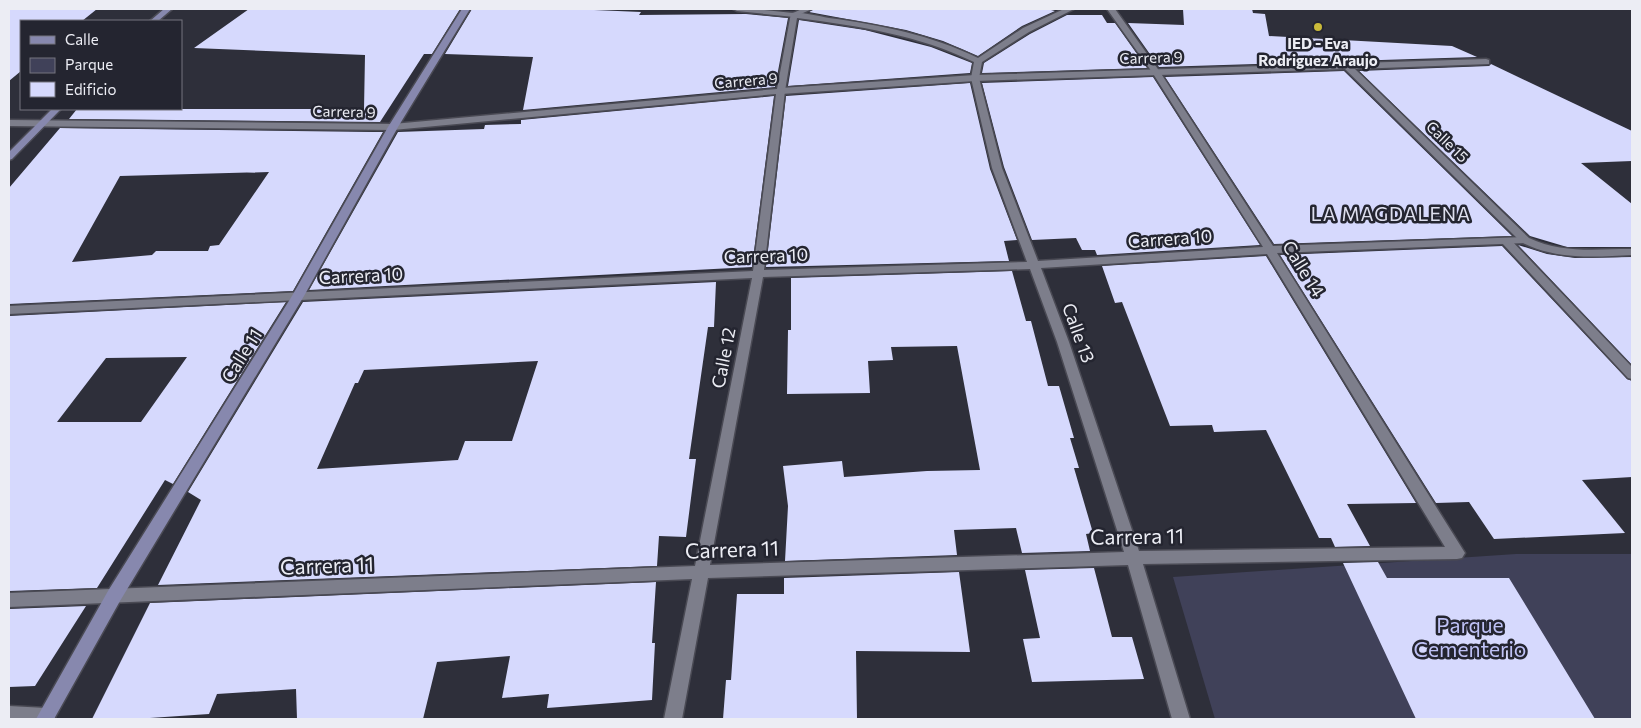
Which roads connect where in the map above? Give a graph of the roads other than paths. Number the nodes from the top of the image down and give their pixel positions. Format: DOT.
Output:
graph roads {
  1 [pos="168,9"];
  2 [pos="466,9"];
  3 [pos="737,9"];
  4 [pos="808,9"];
  5 [pos="1070,9"];
  6 [pos="1111,9"];
  7 [pos="794,15"];
  8 [pos="155,20"];
  9 [pos="978,61"];
  10 [pos="1486,62"];
  11 [pos="1347,66"];
  12 [pos="1156,72"];
  13 [pos="975,78"];
  14 [pos="781,91"];
  15 [pos="56,110"];
  16 [pos="42,122"];
  17 [pos="9,123"];
  18 [pos="393,127"];
  19 [pos="9,156"];
  20 [pos="1525,240"];
  21 [pos="1506,241"];
  22 [pos="1270,250"];
  23 [pos="1632,252"];
  24 [pos="1034,265"];
  25 [pos="758,274"];
  26 [pos="298,296"];
  27 [pos="9,310"];
  28 [pos="1632,375"];
  29 [pos="1457,553"];
  30 [pos="1134,558"];
  31 [pos="701,572"];
  32 [pos="114,596"];
  33 [pos="9,600"];
  34 [pos="9,714"];
  35 [pos="46,718"];
  36 [pos="673,719"];
  37 [pos="1181,719"];
  1 -- 8 [label="main road"];
  2 -- 18 [label="main road, Calle 11"];
  3 -- 7 [label="street"];
  4 -- 7 [label="street"];
  5 -- 9 [label="street"];
  6 -- 12 [label="street, Calle 14"];
  7 -- 9 [label="street"];
  7 -- 14 [label="street, Calle 12"];
  9 -- 13 [label="street, Calle 13"];
  10 -- 11 [label="street, Carrera 9"];
  11 -- 12 [label="street, Carrera 9"];
  11 -- 20 [label="street, Calle 15"];
  12 -- 13 [label="street, Carrera 9"];
  12 -- 22 [label="street, Calle 14"];
  13 -- 14 [label="street, Carrera 9"];
  13 -- 24 [label="street, Calle 13"];
  14 -- 18 [label="street, Carrera 9"];
  14 -- 25 [label="street, Calle 12"];
  15 -- 16 [label="main road"];
  16 -- 17 [label="street, Carrera 9"];
  16 -- 18 [label="street, Carrera 9"];
  16 -- 19 [label="main road"];
  18 -- 26 [label="main road, Calle 11"];
  20 -- 21 [label="street, Carrera 10"];
  20 -- 23 [label="street"];
  21 -- 22 [label="street, Carrera 10"];
  21 -- 28 [label="street"];
  22 -- 24 [label="street, Carrera 10"];
  22 -- 29 [label="street, Calle 14"];
  24 -- 25 [label="street, Carrera 10"];
  24 -- 30 [label="street, Calle 13"];
  25 -- 26 [label="street, Carrera 10"];
  25 -- 31 [label="street, Calle 12"];
  26 -- 27 [label="street, Carrera 10"];
  26 -- 32 [label="main road, Calle 11"];
  29 -- 30 [label="street, Carrera 11"];
  30 -- 31 [label="street, Carrera 11"];
  30 -- 37 [label="street, Calle 13"];
  31 -- 32 [label="street, Carrera 11"];
  31 -- 36 [label="street, Calle 12"];
  32 -- 33 [label="street, Carrera 11"];
  32 -- 35 [label="main road, Calle 11"];
  34 -- 35 [label="street"];
}
